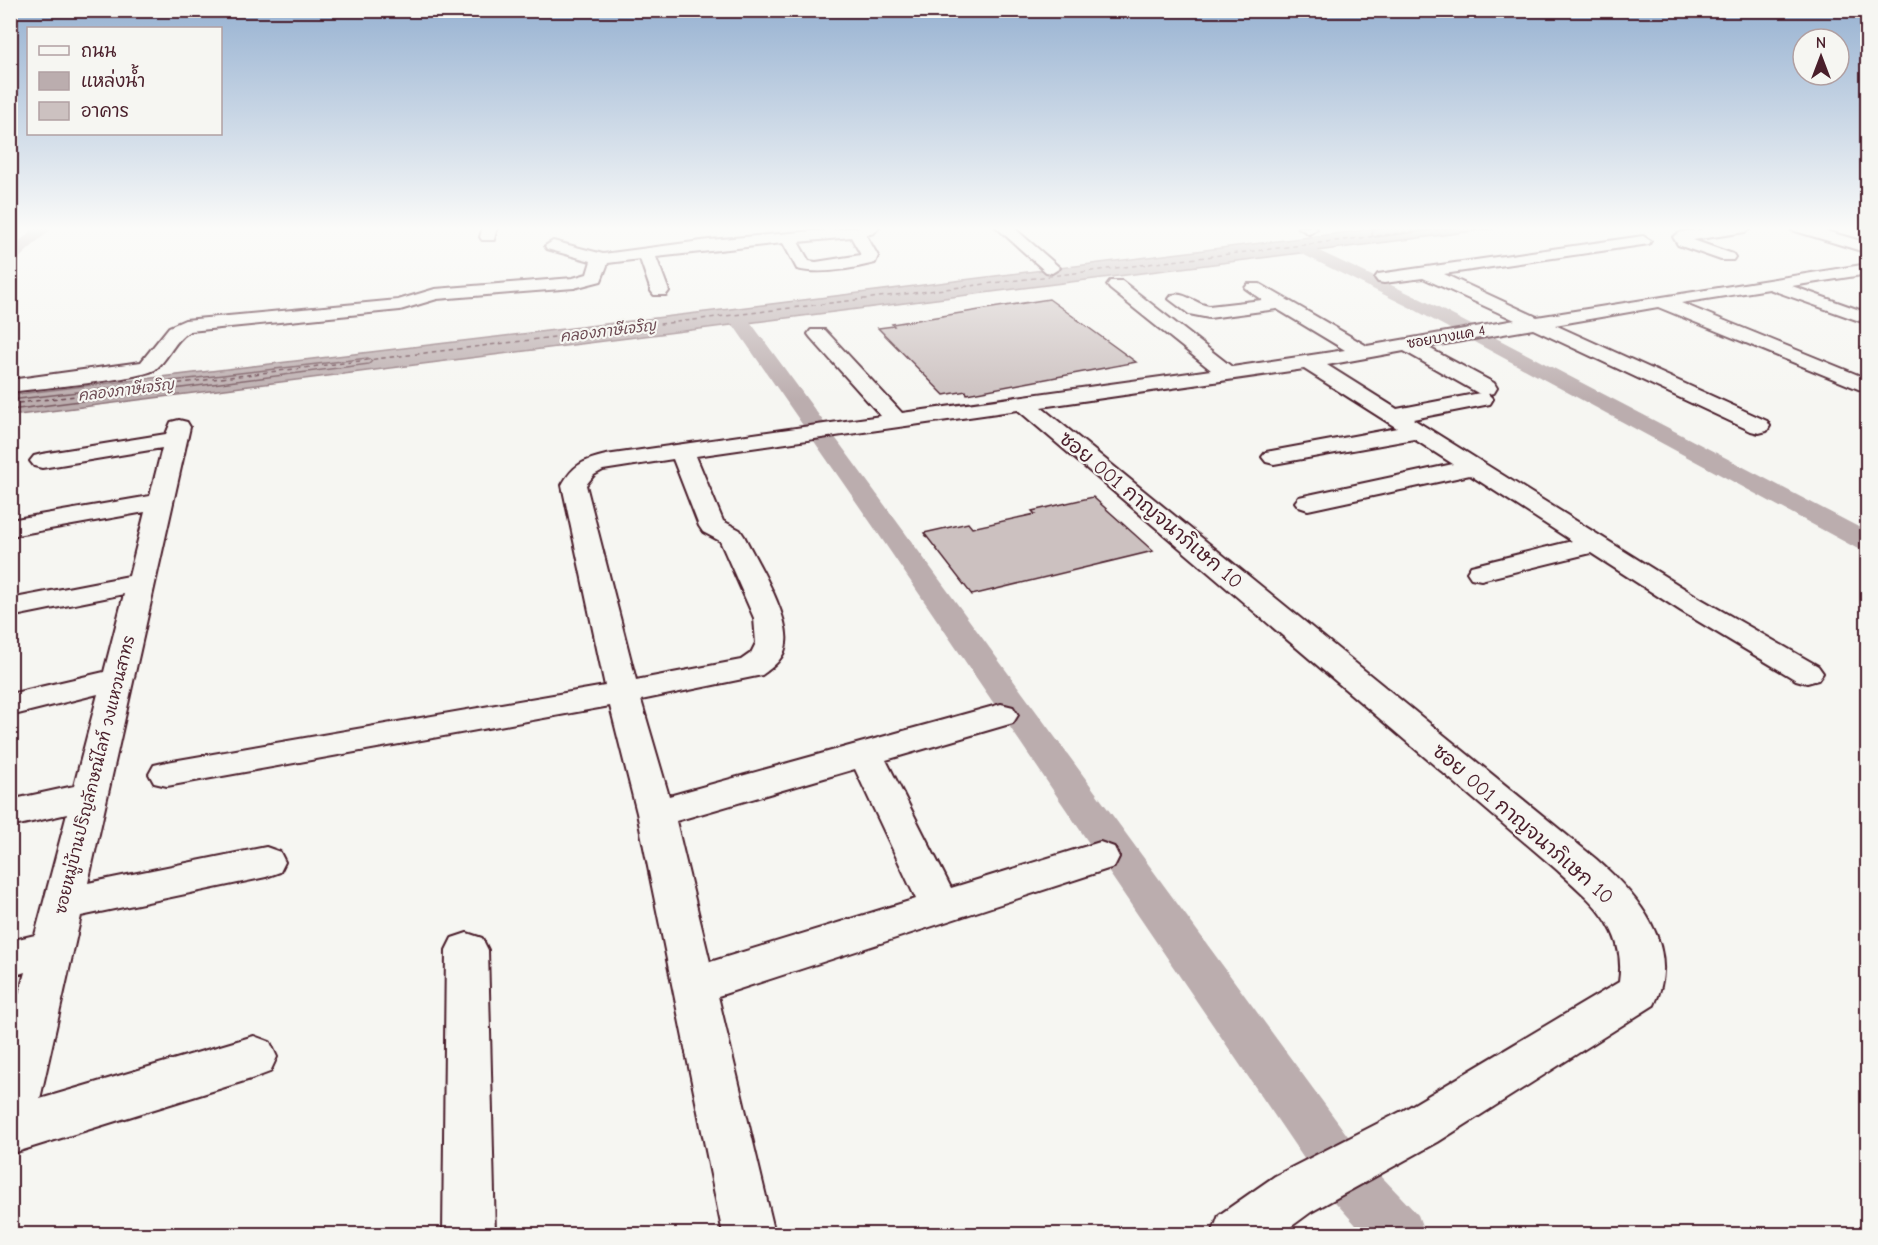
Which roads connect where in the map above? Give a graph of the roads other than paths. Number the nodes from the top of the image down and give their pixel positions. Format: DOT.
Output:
graph roads {
  1 [pos="547,285"];
  2 [pos="658,285"];
  3 [pos="1116,285"];
  4 [pos="1454,285"];
  5 [pos="1763,285"];
  6 [pos="1773,285"];
  7 [pos="1254,288"];
  8 [pos="660,291"];
  9 [pos="1178,298"];
  10 [pos="1660,301"];
  11 [pos="1281,303"];
  12 [pos="1868,318"];
  13 [pos="1536,322"];
  14 [pos="818,334"];
  15 [pos="1406,344"];
  16 [pos="1363,352"];
  17 [pos="1308,362"];
  18 [pos="1229,374"];
  19 [pos="10,386"];
  20 [pos="1868,387"];
  21 [pos="1024,404"];
  22 [pos="1394,416"];
  23 [pos="898,422"];
  24 [pos="1759,426"];
  25 [pos="1420,431"];
  26 [pos="682,451"];
  27 [pos="1274,457"];
  28 [pos="42,461"];
  29 [pos="1475,467"];
  30 [pos="160,502"];
  31 [pos="1308,502"];
  32 [pos="11,528"];
  33 [pos="1595,544"];
  34 [pos="1481,572"];
  35 [pos="141,582"];
  36 [pos="10,608"];
  37 [pos="1807,673"];
  38 [pos="118,679"];
  39 [pos="623,693"];
  40 [pos="10,705"];
  41 [pos="1001,715"];
  42 [pos="866,754"];
  43 [pos="167,774"];
  44 [pos="90,795"];
  45 [pos="656,813"];
  46 [pos="10,814"];
  47 [pos="1100,857"];
  48 [pos="266,862"];
  49 [pos="63,904"];
  50 [pos="941,908"];
  51 [pos="53,947"];
  52 [pos="468,950"];
  53 [pos="10,959"];
  54 [pos="695,985"];
  55 [pos="254,1057"];
  56 [pos="10,1123"];
  57 [pos="10,1131"];
  58 [pos="470,1234"];
  59 [pos="749,1234"];
  60 [pos="1238,1234"];
  1 -- 19 [label="street"];
  2 -- 8 [label="street"];
  3 -- 18 [label="street"];
  4 -- 13 [label="street"];
  5 -- 10 [label="street, ซอยบางแค 4"];
  6 -- 12 [label="street"];
  7 -- 11 [label="street"];
  9 -- 11 [label="street"];
  10 -- 13 [label="street, ซอยบางแค 4"];
  10 -- 20 [label="street"];
  11 -- 16 [label="street"];
  13 -- 15 [label="street, ซอยบางแค 4"];
  13 -- 24 [label="street"];
  14 -- 23 [label="street"];
  15 -- 16 [label="street, ซอยบางแค 4"];
  15 -- 22 [label="street"];
  16 -- 17 [label="street, ซอยบางแค 4"];
  17 -- 18 [label="street, ซอยบางแค 4"];
  17 -- 22 [label="street"];
  18 -- 21 [label="street, ซอยบางแค 4"];
  21 -- 23 [label="street, ซอยบางแค 4"];
  21 -- 60 [label="street, ซอย 001 กาญจนาภิเษก 10"];
  22 -- 25 [label="street"];
  23 -- 26 [label="street, ซอยบางแค 4"];
  25 -- 27 [label="street"];
  25 -- 29 [label="street"];
  26 -- 39 [label="street, ซอยบางแค 4"];
  26 -- 39 [label="street"];
  28 -- 30 [label="street, ซอยหมู่บ้านปริญลักษณ์ไลท์ วงแหวนสาทร"];
  29 -- 31 [label="street"];
  29 -- 33 [label="street"];
  30 -- 32 [label="street"];
  30 -- 35 [label="street, ซอยหมู่บ้านปริญลักษณ์ไลท์ วงแหวนสาทร"];
  33 -- 34 [label="street"];
  33 -- 37 [label="street"];
  35 -- 36 [label="street"];
  35 -- 38 [label="street, ซอยหมู่บ้านปริญลักษณ์ไลท์ วงแหวนสาทร"];
  38 -- 40 [label="street"];
  38 -- 44 [label="street, ซอยหมู่บ้านปริญลักษณ์ไลท์ วงแหวนสาทร"];
  39 -- 43 [label="street"];
  39 -- 45 [label="street, ซอยบางแค 4"];
  41 -- 42 [label="street"];
  42 -- 45 [label="street"];
  42 -- 50 [label="street"];
  44 -- 46 [label="street"];
  44 -- 49 [label="street, ซอยหมู่บ้านปริญลักษณ์ไลท์ วงแหวนสาทร"];
  45 -- 54 [label="street, ซอยบางแค 4"];
  47 -- 50 [label="street"];
  48 -- 49 [label="street"];
  49 -- 51 [label="street, ซอยหมู่บ้านปริญลักษณ์ไลท์ วงแหวนสาทร"];
  50 -- 54 [label="street"];
  51 -- 53 [label="street"];
  51 -- 56 [label="street, ซอยหมู่บ้านปริญลักษณ์ไลท์ วงแหวนสาทร"];
  52 -- 58 [label="street"];
  54 -- 59 [label="street, ซอยบางแค 4"];
  55 -- 57 [label="street"];
}
